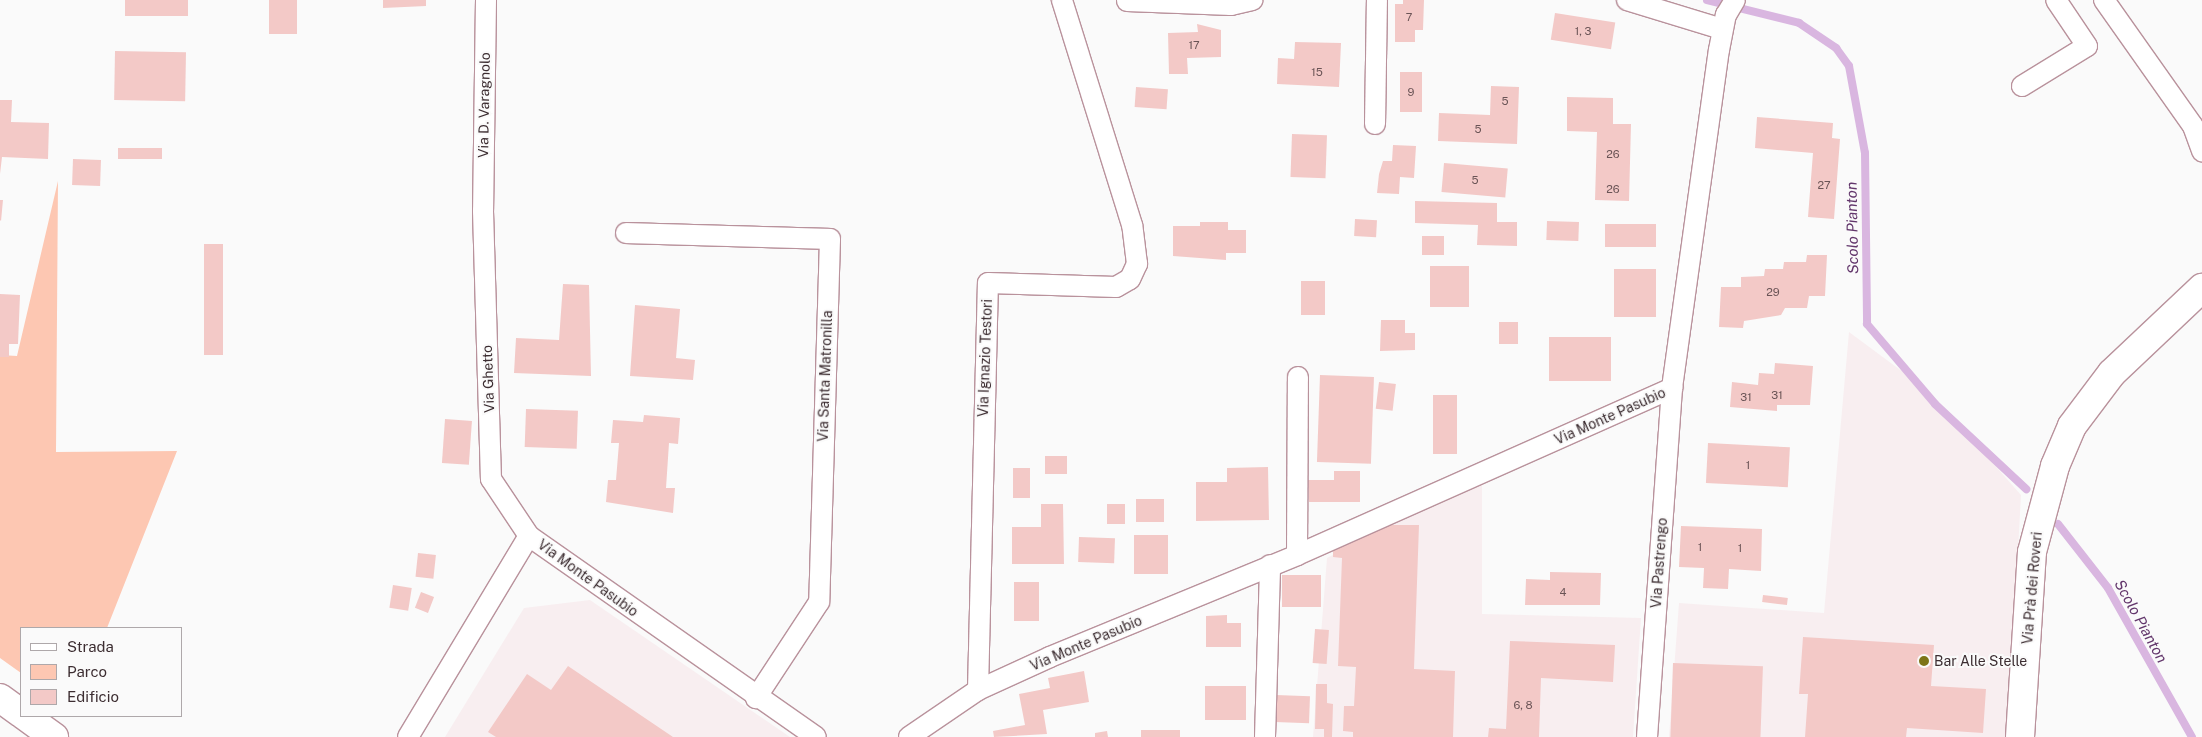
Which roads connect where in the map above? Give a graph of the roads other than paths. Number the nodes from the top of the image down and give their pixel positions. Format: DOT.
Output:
graph roads {
  1 [pos="486,0"];
  2 [pos="1062,0"];
  3 [pos="1252,0"];
  4 [pos="1377,0"];
  5 [pos="1627,0"];
  6 [pos="2056,0"];
  7 [pos="2104,0"];
  8 [pos="1127,1"];
  9 [pos="1728,14"];
  10 [pos="2022,86"];
  11 [pos="1375,124"];
  12 [pos="2197,129"];
  13 [pos="2202,151"];
  14 [pos="483,211"];
  15 [pos="626,233"];
  16 [pos="2202,288"];
  17 [pos="1298,377"];
  18 [pos="1672,388"];
  19 [pos="528,536"];
  20 [pos="1297,555"];
  21 [pos="1270,566"];
  22 [pos="978,690"];
  23 [pos="0,698"];
  24 [pos="756,698"];
  25 [pos="20,712"];
  26 [pos="26,717"];
  27 [pos="937,727"];
  28 [pos="54,737"];
  29 [pos="408,737"];
  30 [pos="816,737"];
  31 [pos="910,737"];
  32 [pos="1265,737"];
  33 [pos="1647,737"];
  34 [pos="2020,737"];
  1 -- 14 [label="street, Via D. Varagnolo"];
  2 -- 22 [label="street, Via Ignazio Testori"];
  3 -- 8 [label="street"];
  4 -- 11 [label="street"];
  5 -- 9 [label="street"];
  6 -- 10 [label="street"];
  7 -- 12 [label="street"];
  9 -- 18 [label="street, Via Monte Pasubio"];
  12 -- 13 [label="street"];
  14 -- 19 [label="street, Via Ghetto"];
  15 -- 24 [label="street, Via Santa Matronilla"];
  16 -- 34 [label="main road, Via Prà dei Roveri"];
  17 -- 20 [label="street"];
  18 -- 20 [label="street, Via Monte Pasubio"];
  18 -- 33 [label="street, Via Pastrengo"];
  19 -- 24 [label="street, Via Monte Pasubio"];
  19 -- 29 [label="street, Via Monte Pasubio"];
  20 -- 21 [label="street, Via Monte Pasubio"];
  21 -- 22 [label="street, Via Monte Pasubio"];
  21 -- 32 [label="street"];
  22 -- 27 [label="street, Via Monte Pasubio"];
  23 -- 25 [label="main road"];
  24 -- 30 [label="street, Via Monte Pasubio"];
  26 -- 28 [label="main road"];
  27 -- 31 [label="street, Via Monte Pasubio"];
}
